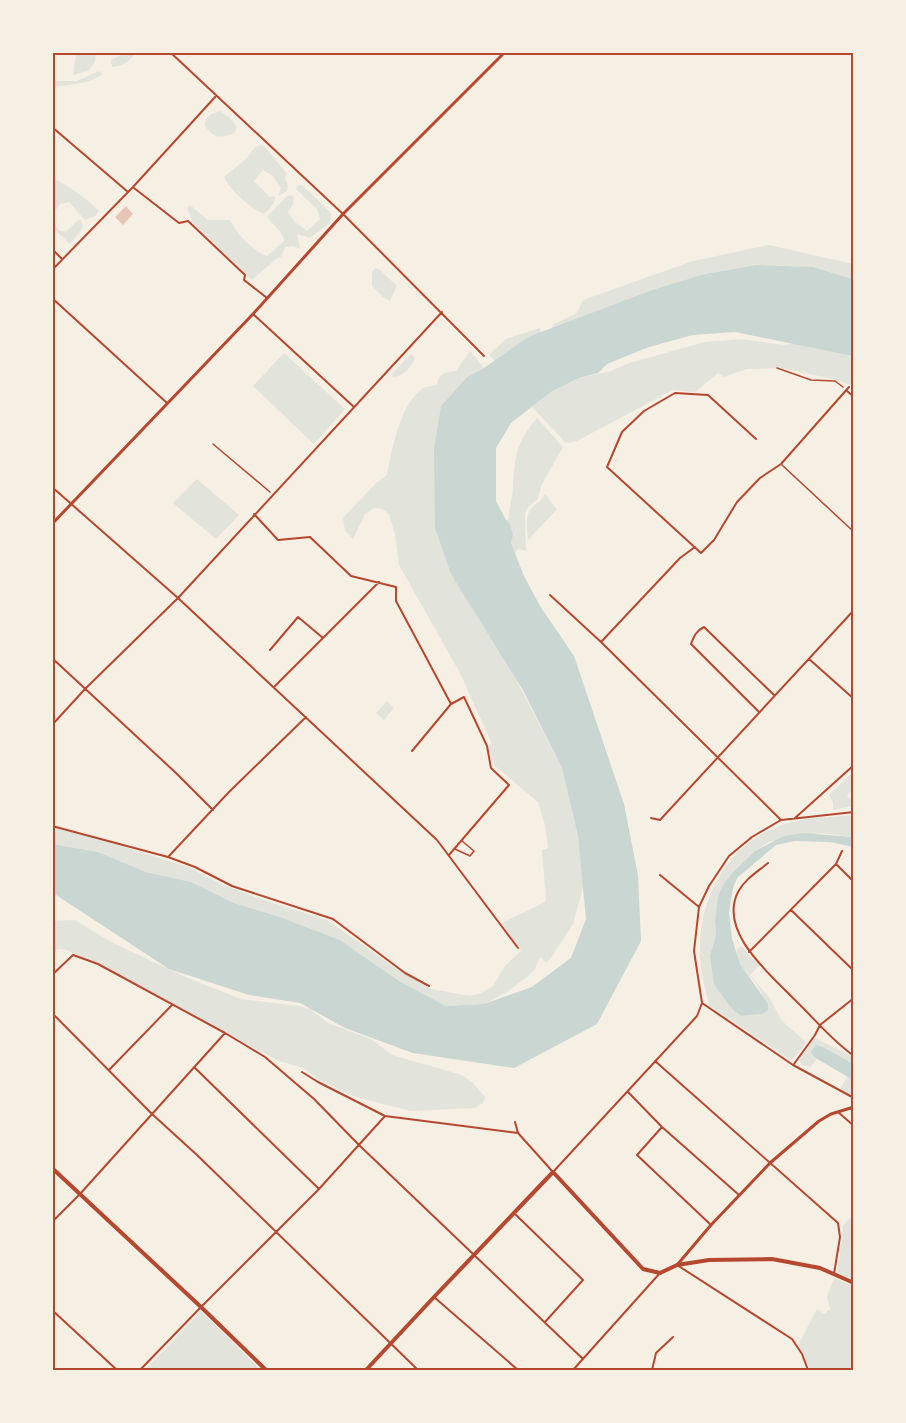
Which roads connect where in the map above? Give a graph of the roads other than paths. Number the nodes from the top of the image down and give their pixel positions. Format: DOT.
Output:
graph roads {
  1 [pos="170,52"];
  2 [pos="505,52"];
  3 [pos="216,96"];
  4 [pos="52,127"];
  5 [pos="133,187"];
  6 [pos="128,192"];
  7 [pos="343,214"];
  8 [pos="52,249"];
  9 [pos="62,259"];
  10 [pos="52,270"];
  11 [pos="52,297"];
  12 [pos="267,298"];
  13 [pos="442,312"];
  14 [pos="253,314"];
  15 [pos="483,356"];
  16 [pos="849,387"];
  17 [pos="846,390"];
  18 [pos="854,397"];
  19 [pos="166,403"];
  20 [pos="354,407"];
  21 [pos="756,439"];
  22 [pos="781,464"];
  23 [pos="52,487"];
  24 [pos="72,504"];
  25 [pos="254,514"];
  26 [pos="52,524"];
  27 [pos="854,532"];
  28 [pos="695,547"];
  29 [pos="380,582"];
  30 [pos="550,595"];
  31 [pos="178,598"];
  32 [pos="854,610"];
  33 [pos="324,638"];
  34 [pos="601,642"];
  35 [pos="270,650"];
  36 [pos="52,658"];
  37 [pos="808,658"];
  38 [pos="274,687"];
  39 [pos="85,689"];
  40 [pos="774,695"];
  41 [pos="854,699"];
  42 [pos="451,704"];
  43 [pos="759,712"];
  44 [pos="306,717"];
  45 [pos="52,725"];
  46 [pos="412,751"];
  47 [pos="718,757"];
  48 [pos="854,765"];
  49 [pos="213,810"];
  50 [pos="854,812"];
  51 [pos="651,818"];
  52 [pos="795,818"];
  53 [pos="781,820"];
  54 [pos="52,826"];
  55 [pos="462,840"];
  56 [pos="454,849"];
  57 [pos="842,851"];
  58 [pos="449,855"];
  59 [pos="168,857"];
  60 [pos="768,863"];
  61 [pos="836,864"];
  62 [pos="660,875"];
  63 [pos="854,882"];
  64 [pos="699,907"];
  65 [pos="790,909"];
  66 [pos="518,948"];
  67 [pos="748,952"];
  68 [pos="854,971"];
  69 [pos="52,975"];
  70 [pos="429,986"];
  71 [pos="854,998"];
  72 [pos="702,1003"];
  73 [pos="172,1005"];
  74 [pos="52,1013"];
  75 [pos="820,1024"];
  76 [pos="225,1033"];
  77 [pos="854,1056"];
  78 [pos="655,1061"];
  79 [pos="794,1065"];
  80 [pos="194,1067"];
  81 [pos="108,1071"];
  82 [pos="302,1072"];
  83 [pos="628,1092"];
  84 [pos="854,1098"];
  85 [pos="854,1107"];
  86 [pos="838,1112"];
  87 [pos="152,1114"];
  88 [pos="385,1116"];
  89 [pos="515,1122"];
  90 [pos="854,1126"];
  91 [pos="662,1127"];
  92 [pos="518,1133"];
  93 [pos="359,1145"];
  94 [pos="770,1163"];
  95 [pos="52,1168"];
  96 [pos="553,1172"];
  97 [pos="319,1189"];
  98 [pos="80,1194"];
  99 [pos="739,1195"];
  100 [pos="514,1214"];
  101 [pos="52,1222"];
  102 [pos="711,1225"];
  103 [pos="275,1232"];
  104 [pos="475,1254"];
  105 [pos="677,1265"];
  106 [pos="660,1273"];
  107 [pos="834,1274"];
  108 [pos="854,1283"];
  109 [pos="434,1297"];
  110 [pos="201,1306"];
  111 [pos="52,1310"];
  112 [pos="545,1322"];
  113 [pos="673,1337"];
  114 [pos="391,1344"];
  115 [pos="583,1359"];
  116 [pos="575,1370"];
  117 [pos="117,1371"];
  118 [pos="140,1371"];
  119 [pos="266,1371"];
  120 [pos="366,1371"];
  121 [pos="418,1371"];
  122 [pos="518,1371"];
  123 [pos="652,1371"];
  124 [pos="808,1371"];
  1 -- 3 [label="street"];
  2 -- 7 [label="street"];
  3 -- 5 [label="street"];
  3 -- 7 [label="street"];
  4 -- 6 [label="street"];
  5 -- 6 [label="street"];
  5 -- 12 [label="street"];
  6 -- 9 [label="street"];
  7 -- 12 [label="street"];
  7 -- 13 [label="street"];
  8 -- 9 [label="street"];
  9 -- 10 [label="street"];
  11 -- 19 [label="street"];
  12 -- 14 [label="street"];
  13 -- 15 [label="street"];
  13 -- 20 [label="street"];
  14 -- 19 [label="street"];
  14 -- 20 [label="street"];
  16 -- 17 [label="street"];
  17 -- 18 [label="street"];
  17 -- 22 [label="street"];
  19 -- 24 [label="street"];
  20 -- 25 [label="street"];
  21 -- 28 [label="street"];
  22 -- 27 [label="lane"];
  22 -- 28 [label="street"];
  23 -- 24 [label="street"];
  24 -- 26 [label="street"];
  24 -- 31 [label="street"];
  25 -- 29 [label="street"];
  25 -- 31 [label="street"];
  28 -- 34 [label="street"];
  29 -- 33 [label="street"];
  29 -- 42 [label="street"];
  30 -- 34 [label="street"];
  31 -- 38 [label="street"];
  31 -- 39 [label="street"];
  32 -- 37 [label="street"];
  33 -- 35 [label="street"];
  33 -- 38 [label="street"];
  34 -- 47 [label="street"];
  36 -- 39 [label="street"];
  37 -- 40 [label="street"];
  37 -- 41 [label="street"];
  38 -- 44 [label="street"];
  39 -- 45 [label="street"];
  39 -- 49 [label="street"];
  40 -- 43 [label="street"];
  40 -- 43 [label="street"];
  42 -- 46 [label="street"];
  42 -- 55 [label="street"];
  43 -- 47 [label="street"];
  44 -- 49 [label="street"];
  44 -- 58 [label="street"];
  47 -- 51 [label="street"];
  47 -- 53 [label="street"];
  48 -- 52 [label="street"];
  49 -- 59 [label="street"];
  50 -- 52 [label="street"];
  52 -- 53 [label="street"];
  53 -- 64 [label="street"];
  54 -- 59 [label="street"];
  55 -- 56 [label="street"];
  55 -- 56 [label="lane"];
  56 -- 58 [label="street"];
  57 -- 61 [label="street"];
  58 -- 66 [label="street"];
  59 -- 70 [label="street"];
  60 -- 67 [label="street"];
  61 -- 63 [label="street"];
  61 -- 65 [label="street"];
  62 -- 64 [label="street"];
  64 -- 72 [label="street"];
  65 -- 67 [label="street"];
  65 -- 68 [label="street"];
  67 -- 75 [label="street"];
  69 -- 73 [label="street"];
  71 -- 75 [label="street"];
  72 -- 78 [label="street"];
  72 -- 79 [label="street"];
  73 -- 76 [label="street"];
  73 -- 81 [label="street"];
  74 -- 81 [label="street"];
  75 -- 77 [label="street"];
  75 -- 79 [label="street"];
  76 -- 80 [label="street"];
  76 -- 93 [label="street"];
  78 -- 83 [label="street"];
  78 -- 94 [label="street"];
  79 -- 84 [label="street"];
  80 -- 87 [label="street"];
  80 -- 97 [label="street"];
  81 -- 87 [label="street"];
  82 -- 88 [label="street"];
  83 -- 91 [label="street"];
  83 -- 96 [label="street"];
  85 -- 86 [label="street"];
  86 -- 90 [label="street"];
  86 -- 94 [label="street"];
  87 -- 98 [label="street"];
  87 -- 103 [label="street"];
  88 -- 92 [label="street"];
  88 -- 93 [label="street"];
  89 -- 92 [label="street"];
  91 -- 99 [label="street"];
  91 -- 102 [label="street"];
  92 -- 96 [label="street"];
  93 -- 97 [label="street"];
  93 -- 104 [label="street"];
  94 -- 99 [label="street"];
  94 -- 107 [label="street"];
  95 -- 98 [label="main road"];
  96 -- 100 [label="main road"];
  96 -- 106 [label="main road"];
  97 -- 103 [label="street"];
  98 -- 101 [label="street"];
  98 -- 110 [label="main road"];
  99 -- 102 [label="street"];
  100 -- 104 [label="main road"];
  100 -- 112 [label="street"];
  102 -- 105 [label="street"];
  103 -- 110 [label="street"];
  103 -- 114 [label="street"];
  104 -- 109 [label="main road"];
  104 -- 112 [label="street"];
  105 -- 106 [label="main road"];
  105 -- 107 [label="main road"];
  105 -- 124 [label="street"];
  106 -- 115 [label="street"];
  107 -- 108 [label="main road"];
  109 -- 114 [label="main road"];
  109 -- 122 [label="street"];
  110 -- 118 [label="street"];
  110 -- 119 [label="main road"];
  111 -- 117 [label="street"];
  112 -- 115 [label="street"];
  113 -- 123 [label="street"];
  114 -- 120 [label="main road"];
  114 -- 121 [label="street"];
  115 -- 116 [label="street"];
}
